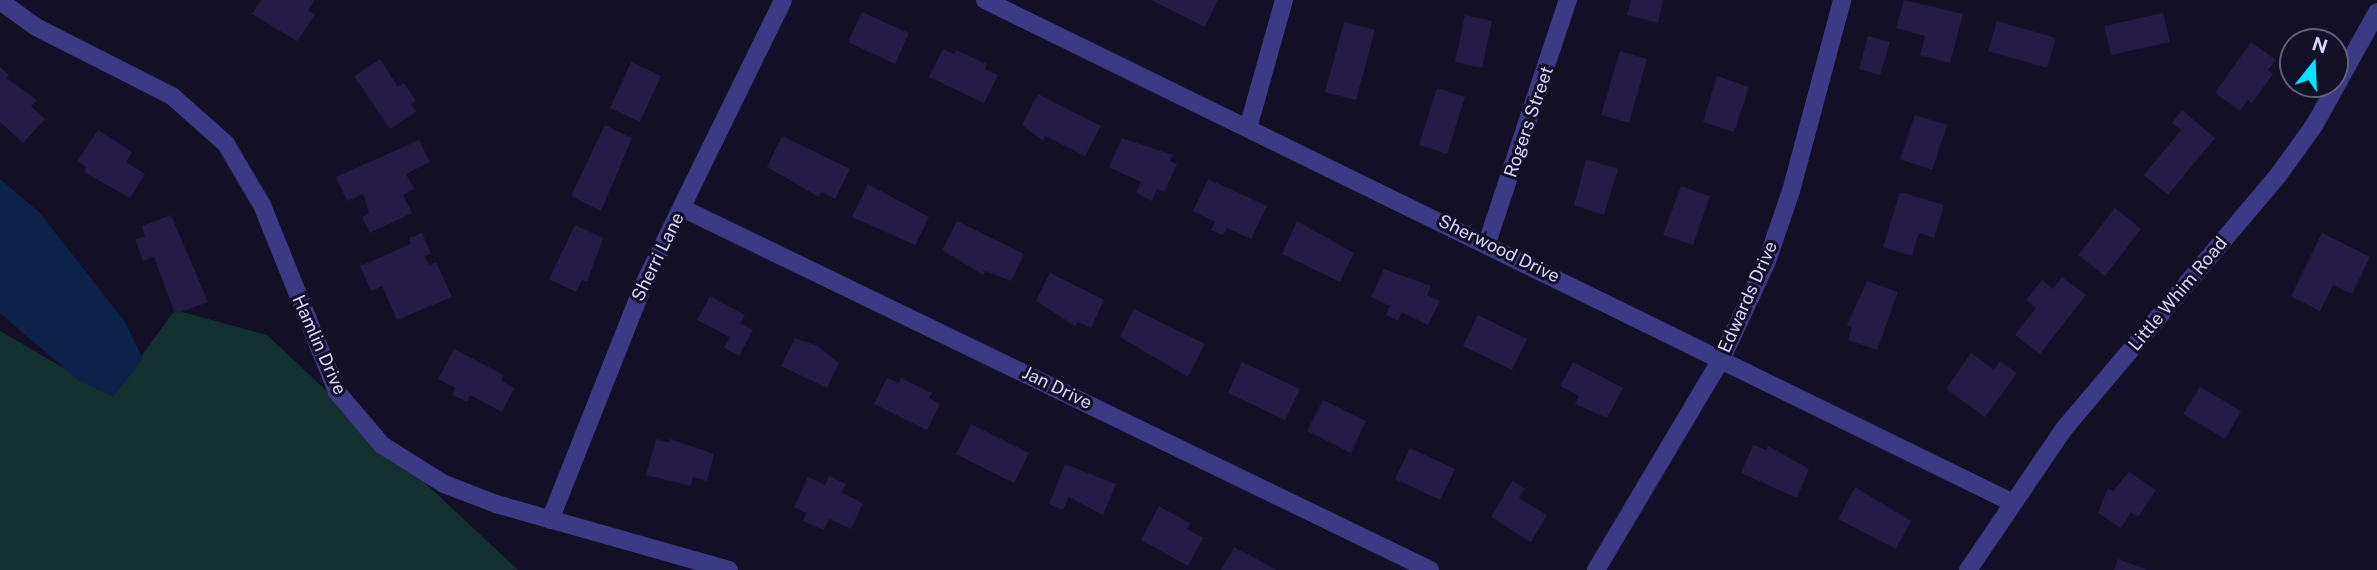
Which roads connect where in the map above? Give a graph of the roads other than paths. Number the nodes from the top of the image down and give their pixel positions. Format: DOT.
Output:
graph roads {
  1 [pos="783,0"];
  2 [pos="985,0"];
  3 [pos="1284,0"];
  4 [pos="1568,0"];
  5 [pos="1842,0"];
  6 [pos="0,1"];
  7 [pos="2377,12"];
  8 [pos="1248,128"];
  9 [pos="682,208"];
  10 [pos="1487,243"];
  11 [pos="1722,358"];
  12 [pos="2011,502"];
  13 [pos="550,520"];
  14 [pos="729,570"];
  15 [pos="1430,570"];
  16 [pos="1596,570"];
  17 [pos="1968,570"];
  1 -- 9 [label="street, Sherri Lane"];
  2 -- 8 [label="street, Sherwood Drive"];
  3 -- 8 [label="street"];
  4 -- 10 [label="street, Rogers Street"];
  5 -- 11 [label="street, Edwards Drive"];
  6 -- 13 [label="street, Hamlin Drive"];
  7 -- 12 [label="street, Little Whim Road"];
  8 -- 10 [label="street, Sherwood Drive"];
  9 -- 13 [label="street, Sherri Lane"];
  9 -- 15 [label="street, Jan Drive"];
  10 -- 11 [label="street, Sherwood Drive"];
  11 -- 12 [label="street, Sherwood Drive"];
  11 -- 16 [label="street, Edwards Drive"];
  12 -- 17 [label="street, Little Whim Road"];
  13 -- 14 [label="street, Hamlin Drive"];
}
